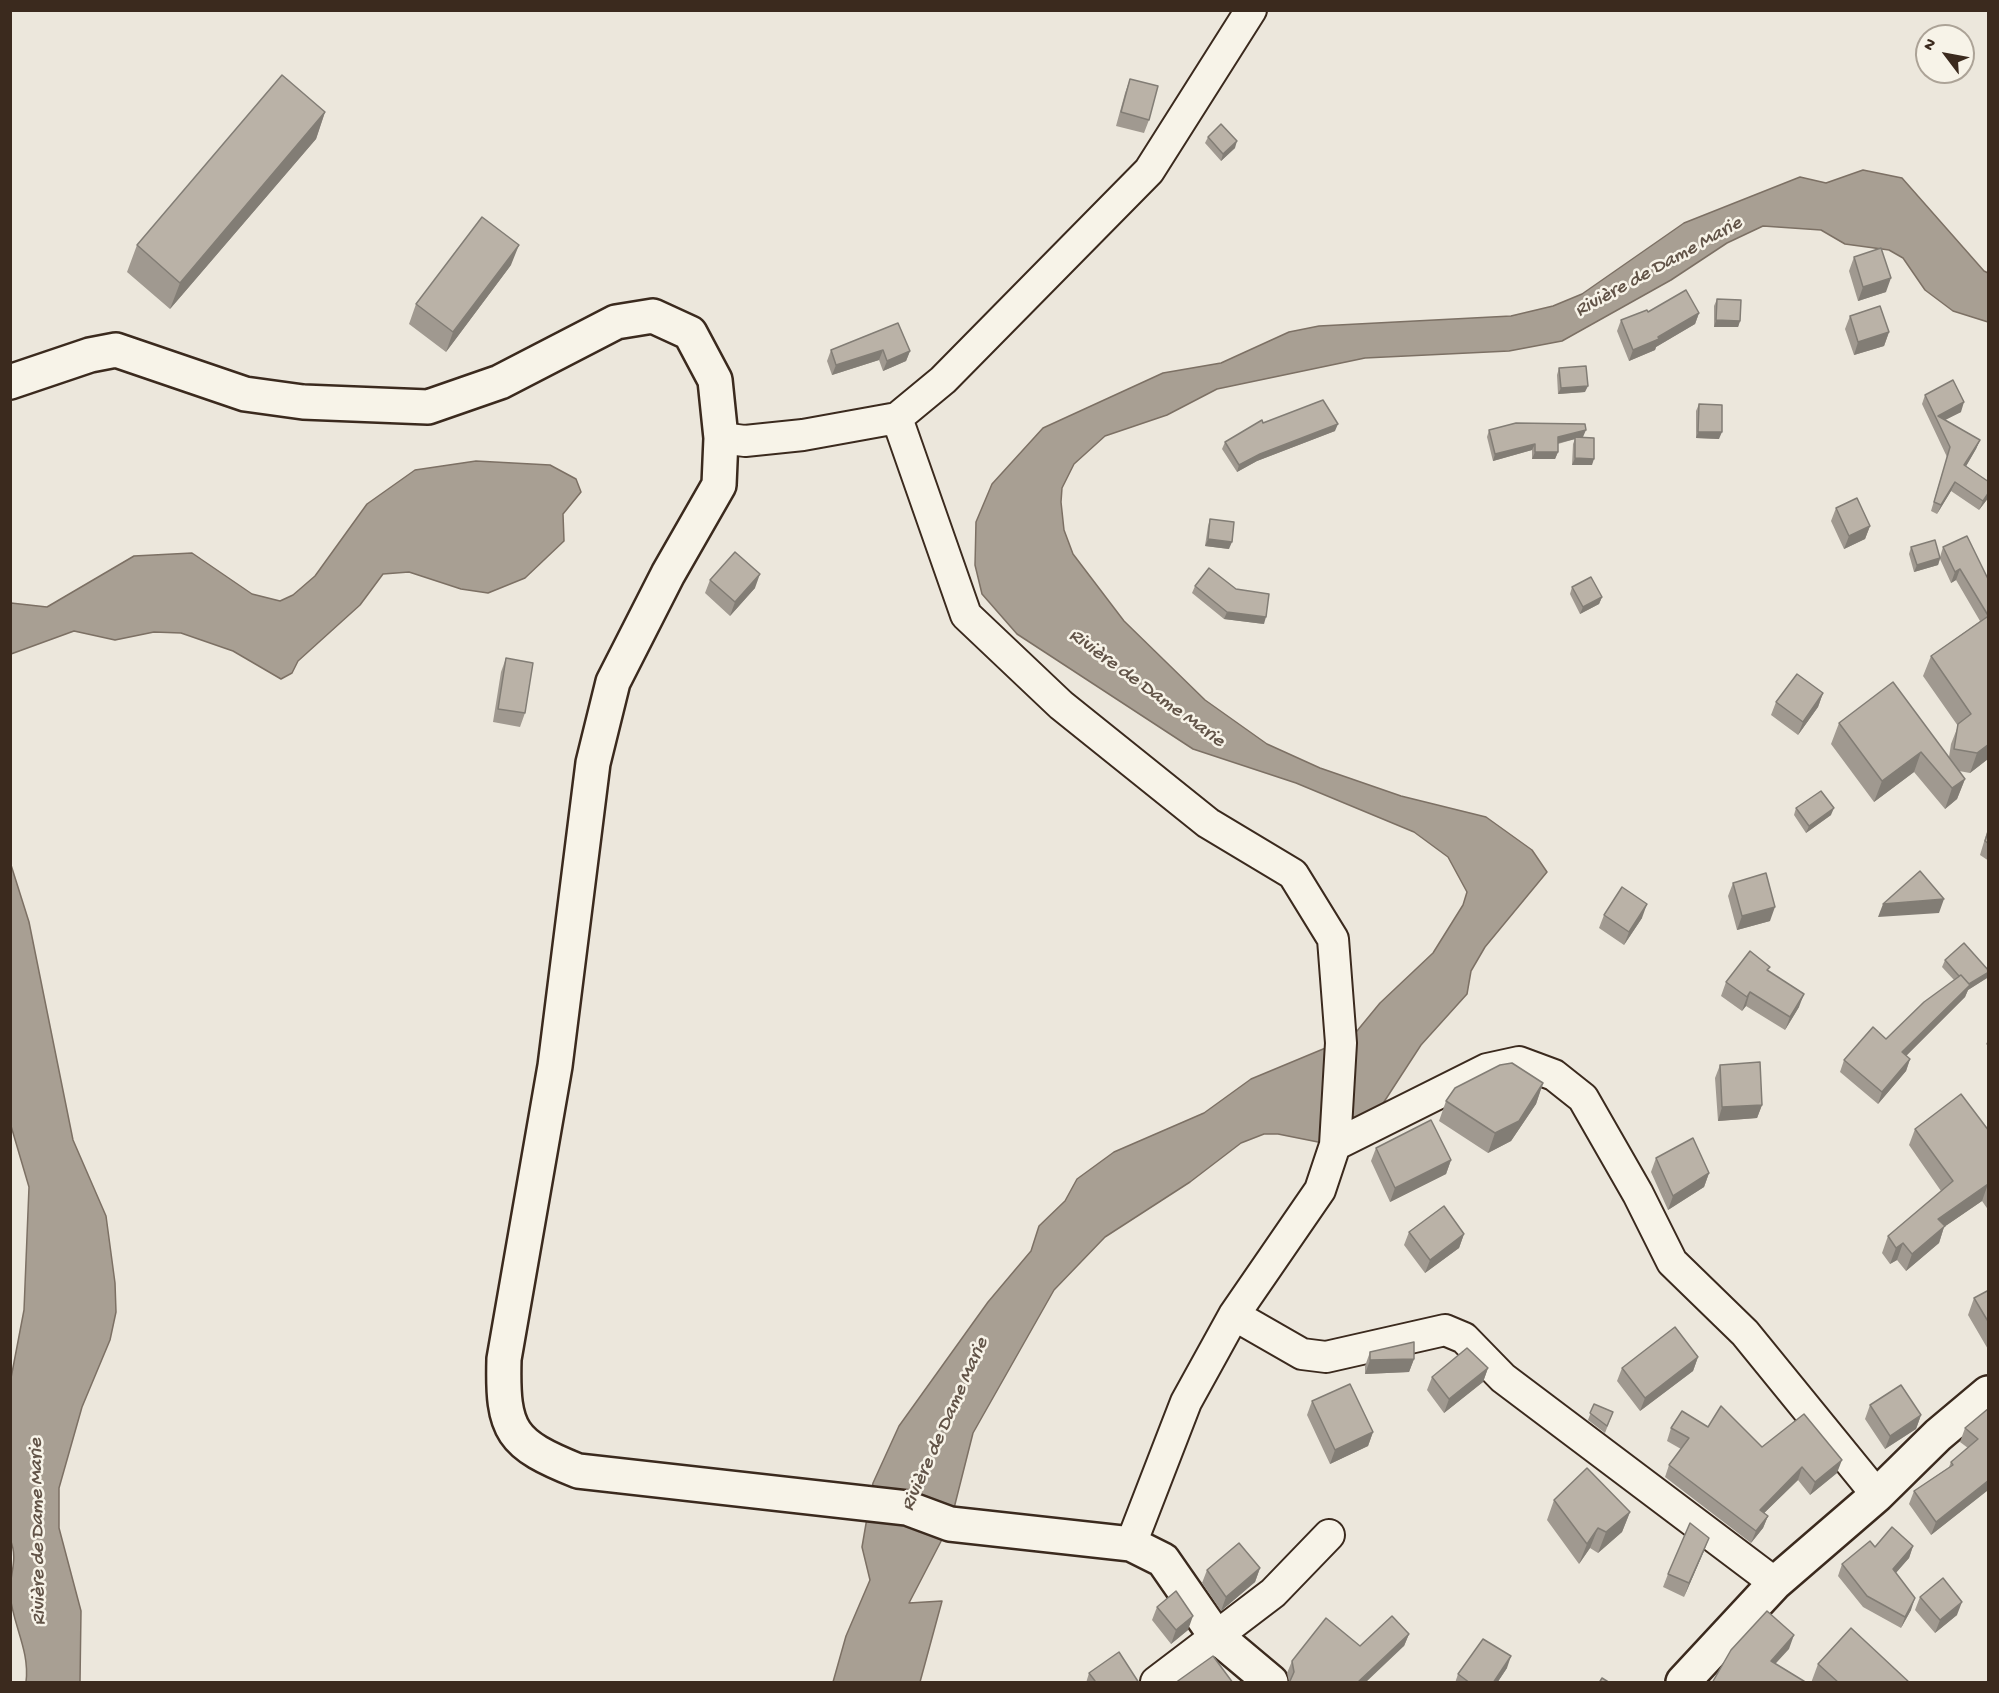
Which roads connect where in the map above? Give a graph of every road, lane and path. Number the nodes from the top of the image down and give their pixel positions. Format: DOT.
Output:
graph roads {
  1 [pos="1251,10"];
  2 [pos="10,382"];
  3 [pos="897,418"];
  4 [pos="721,438"];
  5 [pos="1335,1145"];
  6 [pos="1234,1315"];
  7 [pos="1989,1393"];
  8 [pos="1877,1495"];
  9 [pos="1329,1535"];
  10 [pos="1131,1544"];
  11 [pos="1775,1583"];
  12 [pos="1215,1635"];
  13 [pos="1156,1683"];
  14 [pos="1271,1683"];
  15 [pos="1683,1683"];
  1 -- 3 [label="street"];
  2 -- 4 [label="street"];
  3 -- 4 [label="street"];
  3 -- 5 [label="street"];
  4 -- 10 [label="street"];
  5 -- 6 [label="street"];
  5 -- 8 [label="street"];
  6 -- 10 [label="street"];
  6 -- 11 [label="street"];
  7 -- 8 [label="street"];
  8 -- 11 [label="street"];
  9 -- 12 [label="street"];
  10 -- 12 [label="street"];
  11 -- 15 [label="street"];
  12 -- 13 [label="street"];
  12 -- 14 [label="street"];
}
